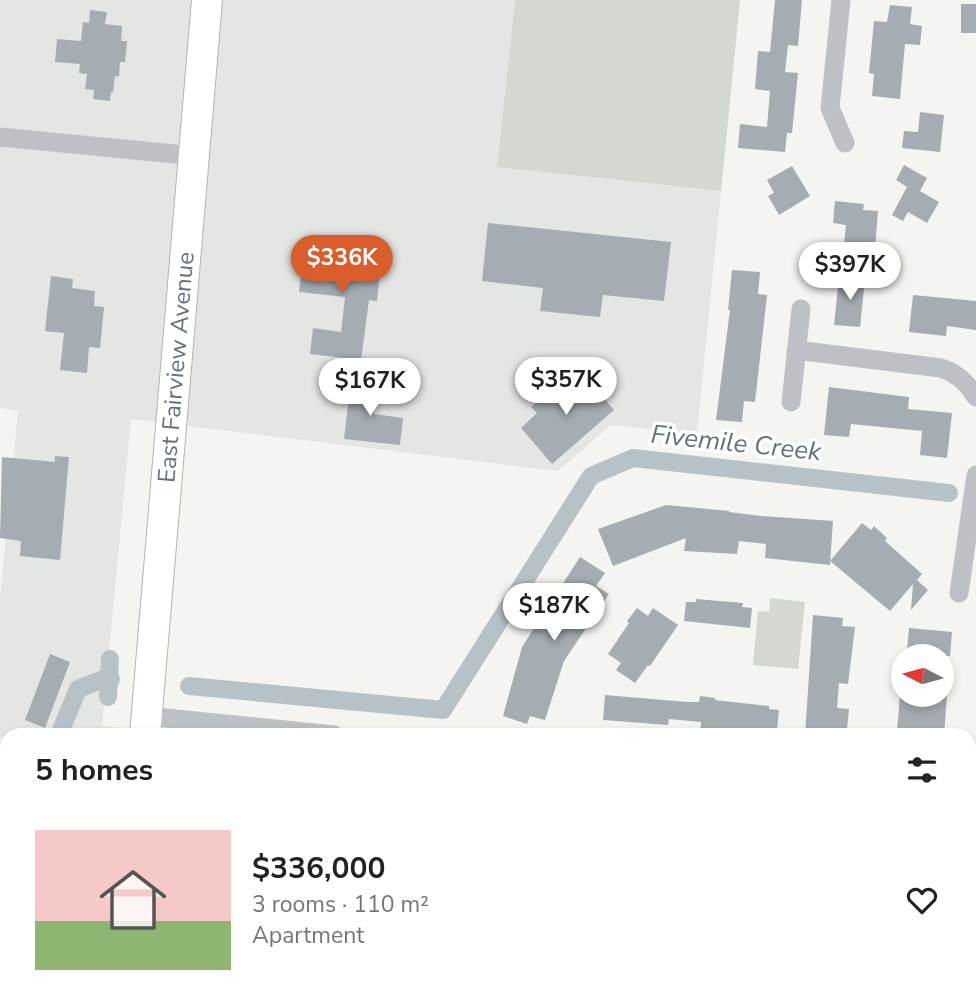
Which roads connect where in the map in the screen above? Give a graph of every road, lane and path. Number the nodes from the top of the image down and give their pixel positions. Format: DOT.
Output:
graph roads {
  1 [pos="207,0"];
  2 [pos="841,0"];
  3 [pos="0,137"];
  4 [pos="845,143"];
  5 [pos="195,156"];
  6 [pos="801,309"];
  7 [pos="796,350"];
  8 [pos="971,389"];
  9 [pos="791,401"];
  10 [pos="976,475"];
  11 [pos="972,534"];
  12 [pos="959,593"];
  13 [pos="146,726"];
  14 [pos="188,728"];
  1 -- 5 [label="main road, East Fairview Avenue"];
  2 -- 4 [label="street"];
  3 -- 5 [label="street"];
  5 -- 13 [label="main road, East Fairview Avenue"];
  6 -- 7 [label="street"];
  7 -- 8 [label="street"];
  7 -- 9 [label="street"];
  10 -- 11 [label="street"];
  11 -- 12 [label="street"];
  13 -- 14 [label="street"];
}
